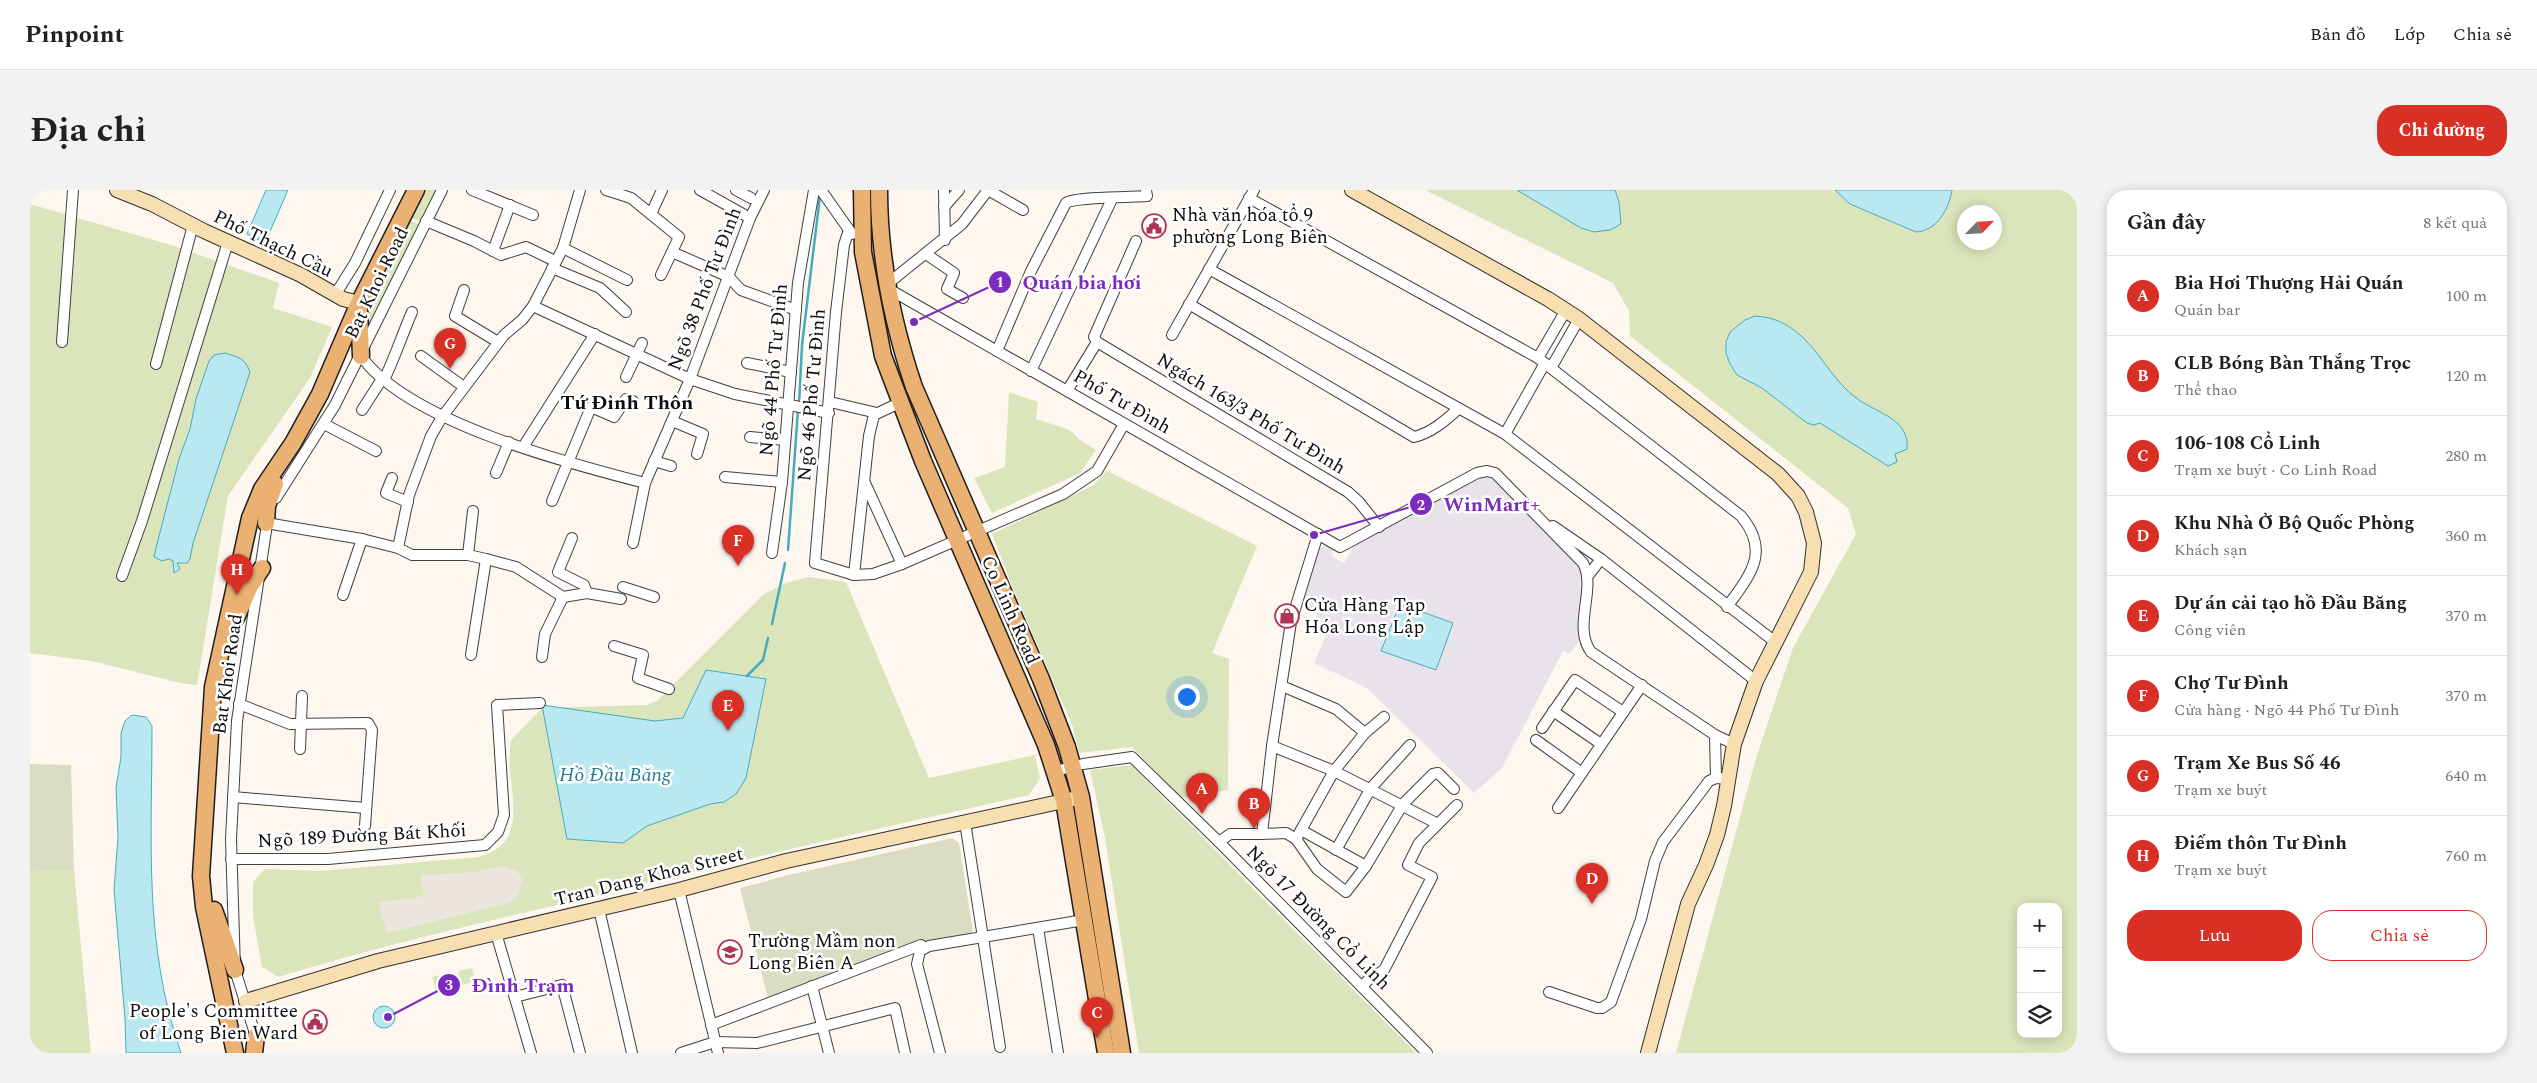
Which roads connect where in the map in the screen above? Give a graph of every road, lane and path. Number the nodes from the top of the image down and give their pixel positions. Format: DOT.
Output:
graph roads {
  1 [pos="73,190"];
  2 [pos="117,190"];
  3 [pos="390,190"];
  4 [pos="416,190"];
  5 [pos="442,190"];
  6 [pos="472,190"];
  7 [pos="580,190"];
  8 [pos="606,190"];
  9 [pos="662,190"];
  10 [pos="700,190"];
  11 [pos="736,190"];
  12 [pos="764,190"];
  13 [pos="819,190"];
  14 [pos="862,190"];
  15 [pos="880,190"];
  16 [pos="944,190"];
  17 [pos="960,190"];
  18 [pos="988,190"];
  19 [pos="1146,190"];
  20 [pos="1352,190"];
  21 [pos="1251,194"];
  22 [pos="751,198"];
  23 [pos="1112,199"];
  24 [pos="510,205"];
  25 [pos="944,207"];
  26 [pos="1023,210"];
  27 [pos="533,214"];
  28 [pos="651,214"];
  29 [pos="750,218"];
  30 [pos="426,221"];
  31 [pos="193,225"];
  32 [pos="849,230"];
  33 [pos="945,240"];
  34 [pos="1136,241"];
  35 [pos="228,242"];
  36 [pos="563,248"];
  37 [pos="493,251"];
  38 [pos="672,252"];
  39 [pos="863,252"];
  40 [pos="926,254"];
  41 [pos="554,264"];
  42 [pos="1210,268"];
  43 [pos="661,275"];
  44 [pos="729,277"];
  45 [pos="627,280"];
  46 [pos="886,286"];
  47 [pos="464,290"];
  48 [pos="335,295"];
  49 [pos="963,298"];
  50 [pos="359,303"];
  51 [pos="1189,304"];
  52 [pos="534,306"];
  53 [pos="796,310"];
  54 [pos="1566,310"];
  55 [pos="412,312"];
  56 [pos="626,312"];
  57 [pos="1579,319"];
  58 [pos="595,334"];
  59 [pos="1172,334"];
  60 [pos="62,342"];
  61 [pos="498,342"];
  62 [pos="1097,342"];
  63 [pos="642,343"];
  64 [pos="997,351"];
  65 [pos="638,354"];
  66 [pos="361,356"];
  67 [pos="421,356"];
  68 [pos="747,363"];
  69 [pos="1545,363"];
  70 [pos="156,364"];
  71 [pos="1031,370"];
  72 [pos="791,372"];
  73 [pos="626,377"];
  74 [pos="383,379"];
  75 [pos="690,379"];
  76 [pos="464,387"];
  77 [pos="1067,391"];
  78 [pos="633,401"];
  79 [pos="899,403"];
  80 [pos="791,405"];
  81 [pos="829,407"];
  82 [pos="362,410"];
  83 [pos="1458,410"];
  84 [pos="877,413"];
  85 [pos="442,417"];
  86 [pos="672,421"];
  87 [pos="324,424"];
  88 [pos="1124,424"];
  89 [pos="1506,434"];
  90 [pos="750,437"];
  91 [pos="786,440"];
  92 [pos="509,442"];
  93 [pos="293,443"];
  94 [pos="523,447"];
  95 [pos="376,451"];
  96 [pos="697,454"];
  97 [pos="654,461"];
  98 [pos="568,463"];
  99 [pos="671,466"];
  100 [pos="496,473"];
  101 [pos="392,478"];
  102 [pos="725,478"];
  103 [pos="782,482"];
  104 [pos="865,482"];
  105 [pos="644,483"];
  106 [pos="552,501"];
  107 [pos="408,502"];
  108 [pos="473,511"];
  109 [pos="1542,520"];
  110 [pos="266,523"];
  111 [pos="1379,527"];
  112 [pos="976,532"];
  113 [pos="1318,534"];
  114 [pos="572,538"];
  115 [pos="362,539"];
  116 [pos="958,541"];
  117 [pos="633,543"];
  118 [pos="398,548"];
  119 [pos="772,553"];
  120 [pos="468,555"];
  121 [pos="486,559"];
  122 [pos="1601,559"];
  123 [pos="902,564"];
  124 [pos="262,568"];
  125 [pos="854,575"];
  126 [pos="122,576"];
  127 [pos="1587,577"];
  128 [pos="623,587"];
  129 [pos="587,594"];
  130 [pos="343,595"];
  131 [pos="654,596"];
  132 [pos="563,597"];
  133 [pos="621,599"];
  134 [pos="1727,607"];
  135 [pos="1774,641"];
  136 [pos="614,646"];
  137 [pos="221,655"];
  138 [pos="471,655"];
  139 [pos="542,657"];
  140 [pos="1756,681"];
  141 [pos="1642,685"];
  142 [pos="1282,686"];
  143 [pos="669,688"];
  144 [pos="302,696"];
  145 [pos="540,703"];
  146 [pos="239,704"];
  147 [pos="1554,711"];
  148 [pos="1623,712"];
  149 [pos="1384,717"];
  150 [pos="302,723"];
  151 [pos="1542,728"];
  152 [pos="1366,733"];
  153 [pos="1715,735"];
  154 [pos="1536,740"];
  155 [pos="1601,744"];
  156 [pos="1734,744"];
  157 [pos="1410,745"];
  158 [pos="1272,746"];
  159 [pos="300,749"];
  160 [pos="1074,766"];
  161 [pos="1056,771"];
  162 [pos="1334,771"];
  163 [pos="1582,773"];
  164 [pos="1722,779"];
  165 [pos="1371,788"];
  166 [pos="1454,789"];
  167 [pos="233,797"];
  168 [pos="1081,797"];
  169 [pos="1064,801"];
  170 [pos="1403,804"];
  171 [pos="1457,805"];
  172 [pos="366,808"];
  173 [pos="1558,808"];
  174 [pos="965,822"];
  175 [pos="1438,824"];
  176 [pos="366,826"];
  177 [pos="1262,834"];
  178 [pos="1299,834"];
  179 [pos="1219,842"];
  180 [pos="1336,850"];
  181 [pos="231,859"];
  182 [pos="1366,866"];
  183 [pos="202,876"];
  184 [pos="679,890"];
  185 [pos="599,909"];
  186 [pos="1084,920"];
  187 [pos="1038,928"];
  188 [pos="496,933"];
  189 [pos="983,937"];
  190 [pos="921,945"];
  191 [pos="235,970"];
  192 [pos="812,986"];
  193 [pos="1362,987"];
  194 [pos="1549,992"];
  195 [pos="515,997"];
  196 [pos="246,1001"];
  197 [pos="711,1025"];
  198 [pos="822,1026"];
  199 [pos="256,1036"];
  200 [pos="715,1042"];
  201 [pos="1000,1047"];
  202 [pos="758,1048"];
  203 [pos="235,1053"];
  204 [pos="254,1053"];
  205 [pos="260,1053"];
  206 [pos="531,1053"];
  207 [pos="580,1053"];
  208 [pos="632,1053"];
  209 [pos="680,1053"];
  210 [pos="718,1053"];
  211 [pos="829,1053"];
  212 [pos="905,1053"];
  213 [pos="940,1053"];
  214 [pos="1058,1053"];
  215 [pos="1106,1053"];
  216 [pos="1122,1053"];
  217 [pos="1427,1053"];
  218 [pos="1648,1053"];
  1 -- 60 [label="street"];
  2 -- 31 [label="street, Phố Thạch Cầu"];
  3 -- 48 [label="street"];
  4 -- 50 [label="main road"];
  5 -- 30 [label="street, Bat Khoi Road"];
  6 -- 24 [label="street"];
  7 -- 36 [label="street"];
  8 -- 28 [label="street"];
  9 -- 28 [label="street"];
  10 -- 29 [label="street"];
  11 -- 22 [label="street"];
  12 -- 29 [label="street, Ngõ 38 Phố Tư Đình"];
  13 -- 32 [label="street"];
  13 -- 53 [label="street, Ngõ 44 Phố Tư Đình"];
  14 -- 39 [label="main road, Co Linh Road"];
  15 -- 46 [label="main road, Co Linh Road"];
  16 -- 25 [label="street"];
  17 -- 25 [label="street"];
  18 -- 26 [label="street"];
  18 -- 33 [label="street"];
  19 -- 23 [label="street"];
  20 -- 54 [label="street"];
  21 -- 42 [label="street"];
  21 -- 69 [label="street"];
  23 -- 64 [label="street"];
  23 -- 71 [label="street"];
  24 -- 27 [label="street"];
  24 -- 37 [label="street"];
  25 -- 33 [label="street"];
  28 -- 38 [label="street"];
  29 -- 44 [label="street, Ngõ 38 Phố Tư Đình"];
  30 -- 37 [label="street"];
  30 -- 66 [label="street, Bat Khoi Road"];
  31 -- 35 [label="street, Phố Thạch Cầu"];
  31 -- 70 [label="street"];
  32 -- 39 [label="street"];
  32 -- 81 [label="street, Ngõ 46 Phố Tư Đình"];
  33 -- 40 [label="street"];
  34 -- 62 [label="street"];
  35 -- 48 [label="street, Phố Thạch Cầu"];
  35 -- 126 [label="street"];
  36 -- 41 [label="street"];
  36 -- 45 [label="street"];
  37 -- 41 [label="street"];
  38 -- 43 [label="street"];
  38 -- 44 [label="street"];
  39 -- 79 [label="main road, Co Linh Road"];
  40 -- 46 [label="street"];
  40 -- 49 [label="street"];
  41 -- 52 [label="street"];
  41 -- 56 [label="street"];
  42 -- 51 [label="street"];
  42 -- 83 [label="street"];
  44 -- 53 [label="street"];
  44 -- 75 [label="street, Ngõ 38 Phố Tư Đình"];
  46 -- 64 [label="street, Phố Tư Đình"];
  46 -- 112 [label="main road, Co Linh Road"];
  47 -- 61 [label="street"];
  48 -- 50 [label="street, Phố Thạch Cầu"];
  50 -- 66 [label="main road"];
  50 -- 93 [label="main road"];
  51 -- 59 [label="street"];
  51 -- 83 [label="street"];
  52 -- 58 [label="street"];
  52 -- 61 [label="street"];
  53 -- 72 [label="street, Ngõ 44 Phố Tư Đình"];
  54 -- 57 [label="street"];
  54 -- 69 [label="street"];
  55 -- 74 [label="street"];
  57 -- 69 [label="street"];
  57 -- 135 [label="street"];
  58 -- 65 [label="street"];
  58 -- 94 [label="street"];
  61 -- 76 [label="street"];
  62 -- 77 [label="street"];
  62 -- 111 [label="street, Ngách 163/3 Phố Tư Đình"];
  63 -- 65 [label="street"];
  64 -- 71 [label="street, Phố Tư Đình"];
  65 -- 73 [label="street"];
  65 -- 75 [label="street"];
  66 -- 74 [label="street"];
  66 -- 87 [label="street, Bat Khoi Road"];
  67 -- 76 [label="street"];
  68 -- 72 [label="street"];
  69 -- 89 [label="street"];
  69 -- 134 [label="street"];
  71 -- 77 [label="street, Phố Tư Đình"];
  72 -- 80 [label="street, Ngõ 44 Phố Tư Đình"];
  74 -- 82 [label="street"];
  74 -- 85 [label="street"];
  75 -- 80 [label="street"];
  75 -- 86 [label="street, Ngõ 38 Phố Tư Đình"];
  76 -- 85 [label="street"];
  77 -- 88 [label="street, Phố Tư Đình"];
  78 -- 98 [label="street"];
  79 -- 84 [label="street"];
  79 -- 116 [label="main road, Co Linh Road"];
  80 -- 81 [label="street"];
  80 -- 91 [label="street, Ngõ 44 Phố Tư Đình"];
  81 -- 84 [label="street"];
  81 -- 125 [label="street, Ngõ 46 Phố Tư Đình"];
  83 -- 89 [label="street"];
  84 -- 104 [label="street"];
  85 -- 92 [label="street"];
  85 -- 107 [label="street"];
  86 -- 96 [label="street"];
  86 -- 97 [label="street, Ngõ 38 Phố Tư Đình"];
  87 -- 95 [label="street"];
  87 -- 110 [label="street, Bat Khoi Road"];
  88 -- 112 [label="street"];
  88 -- 113 [label="street, Phố Tư Đình"];
  89 -- 134 [label="street"];
  90 -- 91 [label="street"];
  91 -- 103 [label="street, Ngõ 44 Phố Tư Đình"];
  92 -- 94 [label="street"];
  92 -- 100 [label="street"];
  93 -- 110 [label="main road"];
  93 -- 137 [label="main road"];
  94 -- 98 [label="street"];
  97 -- 99 [label="street"];
  97 -- 105 [label="street, Ngõ 38 Phố Tư Đình"];
  98 -- 105 [label="street"];
  98 -- 106 [label="street"];
  101 -- 107 [label="street"];
  102 -- 103 [label="street"];
  103 -- 119 [label="street, Ngõ 44 Phố Tư Đình"];
  104 -- 123 [label="street"];
  104 -- 125 [label="street"];
  105 -- 117 [label="street, Ngõ 38 Phố Tư Đình"];
  107 -- 118 [label="street"];
  108 -- 120 [label="street"];
  109 -- 111 [label="street"];
  109 -- 122 [label="street"];
  109 -- 127 [label="street"];
  110 -- 115 [label="street"];
  110 -- 124 [label="street, Bat Khoi Road"];
  111 -- 113 [label="street, Phố Tư Đình"];
  112 -- 116 [label="street"];
  112 -- 160 [label="main road, Co Linh Road"];
  113 -- 142 [label="street"];
  114 -- 129 [label="street"];
  115 -- 118 [label="street"];
  115 -- 130 [label="street"];
  116 -- 123 [label="street"];
  116 -- 161 [label="main road, Co Linh Road"];
  118 -- 120 [label="street"];
  120 -- 121 [label="street"];
  121 -- 132 [label="street"];
  121 -- 138 [label="street"];
  122 -- 127 [label="street"];
  122 -- 140 [label="street"];
  123 -- 125 [label="street"];
  124 -- 137 [label="main road"];
  124 -- 146 [label="street, Bat Khoi Road"];
  127 -- 141 [label="street"];
  128 -- 131 [label="street"];
  129 -- 132 [label="street"];
  129 -- 133 [label="street"];
  132 -- 139 [label="street"];
  134 -- 135 [label="street"];
  135 -- 140 [label="street"];
  136 -- 143 [label="street"];
  137 -- 183 [label="main road"];
  140 -- 156 [label="street"];
  141 -- 148 [label="street"];
  141 -- 153 [label="street"];
  142 -- 152 [label="street"];
  142 -- 158 [label="street"];
  144 -- 150 [label="street"];
  145 -- 181 [label="street, Ngõ 189 Đường Bát Khối"];
  146 -- 150 [label="street"];
  146 -- 167 [label="street, Bat Khoi Road"];
  147 -- 148 [label="street"];
  147 -- 151 [label="street"];
  147 -- 155 [label="street"];
  148 -- 155 [label="street"];
  149 -- 152 [label="street"];
  150 -- 159 [label="street"];
  150 -- 172 [label="street"];
  152 -- 162 [label="street"];
  153 -- 156 [label="street"];
  153 -- 164 [label="street"];
  154 -- 163 [label="street"];
  155 -- 163 [label="street"];
  156 -- 164 [label="street"];
  157 -- 165 [label="street"];
  158 -- 162 [label="street"];
  158 -- 177 [label="street"];
  160 -- 161 [label="street, Ngõ 17 Đường Cổ Linh"];
  160 -- 168 [label="main road, Co Linh Road"];
  160 -- 179 [label="street, Ngõ 17 Đường Cổ Linh"];
  161 -- 169 [label="main road, Co Linh Road"];
  162 -- 165 [label="street"];
  162 -- 178 [label="street"];
  163 -- 173 [label="street"];
  164 -- 194 [label="street"];
  164 -- 218 [label="street"];
  165 -- 170 [label="street"];
  165 -- 180 [label="street"];
  166 -- 170 [label="street"];
  167 -- 172 [label="street"];
  167 -- 181 [label="street, Bat Khoi Road"];
  168 -- 169 [label="street, Tran Dang Khoa Street"];
  168 -- 216 [label="main road, Co Linh Road"];
  169 -- 174 [label="street, Tran Dang Khoa Street"];
  169 -- 186 [label="main road, Co Linh Road"];
  170 -- 175 [label="street"];
  170 -- 182 [label="street"];
  171 -- 175 [label="street"];
  172 -- 176 [label="street"];
  174 -- 184 [label="street, Tran Dang Khoa Street"];
  174 -- 189 [label="street"];
  175 -- 193 [label="street"];
  177 -- 178 [label="street"];
  177 -- 179 [label="street"];
  178 -- 180 [label="street"];
  178 -- 182 [label="street"];
  179 -- 193 [label="street, Ngõ 17 Đường Cổ Linh"];
  180 -- 182 [label="street"];
  181 -- 191 [label="street, Bat Khoi Road"];
  183 -- 191 [label="main road"];
  183 -- 203 [label="main road"];
  184 -- 185 [label="street, Tran Dang Khoa Street"];
  184 -- 197 [label="street"];
  185 -- 188 [label="street, Tran Dang Khoa Street"];
  185 -- 208 [label="street"];
  186 -- 187 [label="street"];
  186 -- 215 [label="main road, Co Linh Road"];
  187 -- 189 [label="street"];
  187 -- 214 [label="street"];
  188 -- 195 [label="street"];
  188 -- 196 [label="street, Tran Dang Khoa Street"];
  189 -- 201 [label="street"];
  189 -- 213 [label="street"];
  190 -- 192 [label="street"];
  191 -- 196 [label="street, Bat Khoi Road"];
  192 -- 197 [label="street"];
  192 -- 198 [label="street"];
  193 -- 217 [label="street, Ngõ 17 Đường Cổ Linh"];
  195 -- 206 [label="street"];
  195 -- 207 [label="street"];
  196 -- 199 [label="street, Bat Khoi Road"];
  197 -- 200 [label="street"];
  198 -- 202 [label="street"];
  198 -- 211 [label="street"];
  198 -- 212 [label="street"];
  199 -- 204 [label="main road"];
  199 -- 205 [label="street, Bat Khoi Road"];
  200 -- 202 [label="street"];
  200 -- 209 [label="street"];
  200 -- 210 [label="street"];
}
